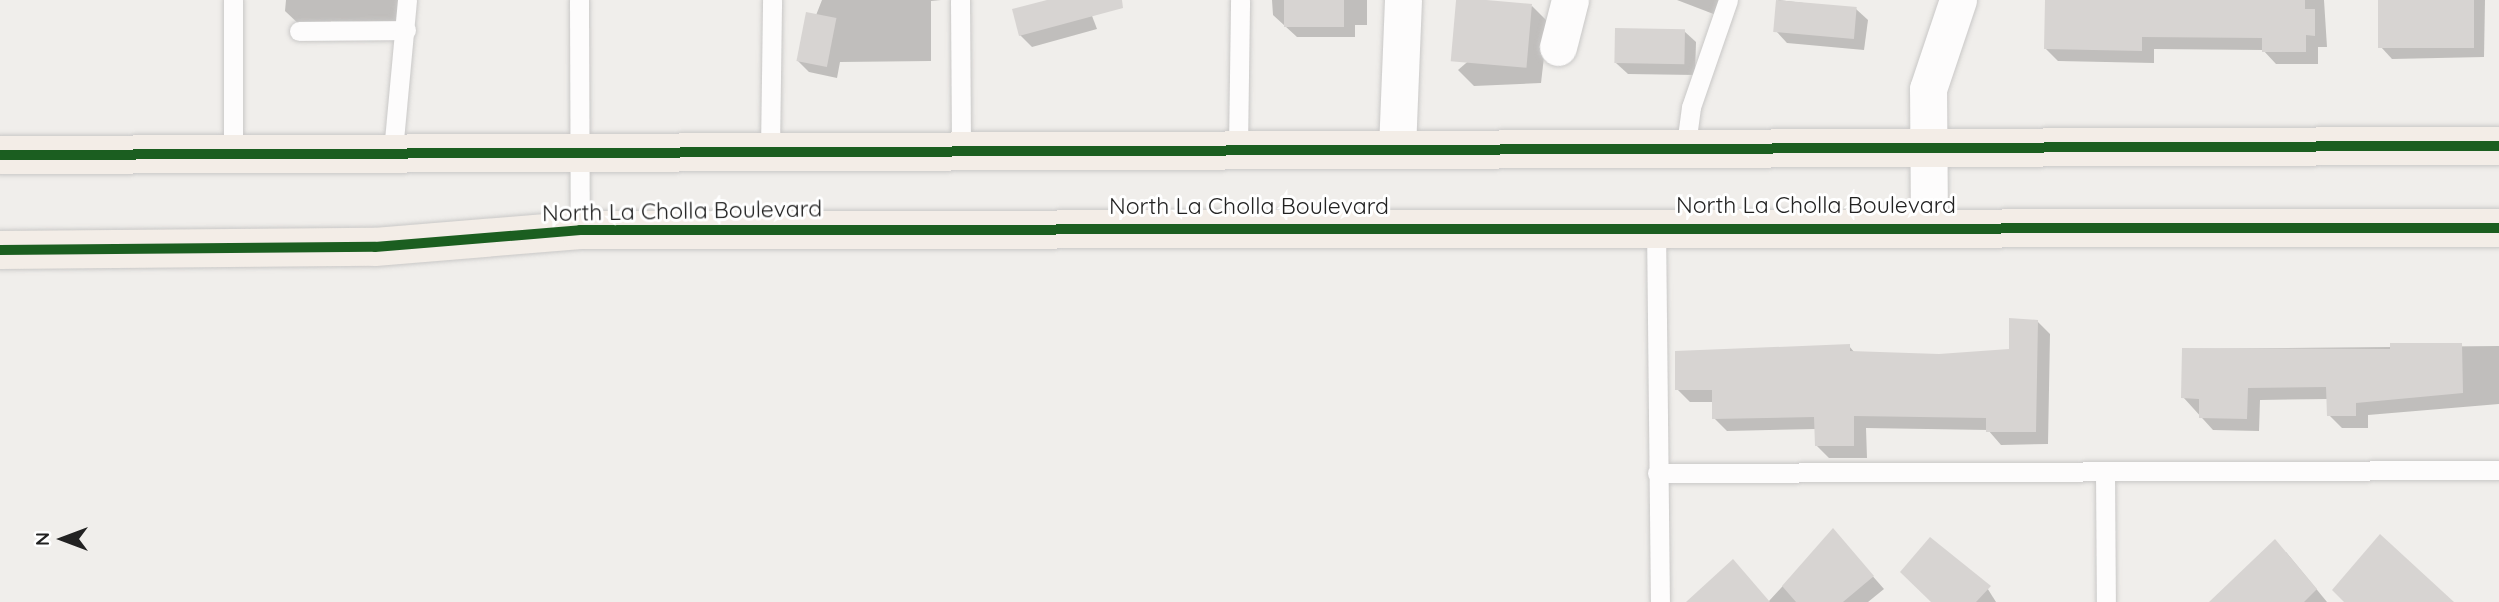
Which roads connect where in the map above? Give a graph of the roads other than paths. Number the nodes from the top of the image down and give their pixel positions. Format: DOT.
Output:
graph roads {
  1 [pos="233,0"];
  2 [pos="407,0"];
  3 [pos="579,0"];
  4 [pos="772,0"];
  5 [pos="960,0"];
  6 [pos="1240,0"];
  7 [pos="1403,0"];
  8 [pos="1570,0"];
  9 [pos="1728,0"];
  10 [pos="1958,0"];
  11 [pos="406,30"];
  12 [pos="299,31"];
  13 [pos="1558,47"];
  14 [pos="2499,146"];
  15 [pos="961,148"];
  16 [pos="1238,148"];
  17 [pos="1929,148"];
  18 [pos="581,149"];
  19 [pos="770,149"];
  20 [pos="1397,149"];
  21 [pos="393,151"];
  22 [pos="1685,152"];
  23 [pos="233,153"];
  24 [pos="0,155"];
  25 [pos="1656,225"];
  26 [pos="1929,226"];
  27 [pos="2499,228"];
  28 [pos="580,230"];
  29 [pos="0,250"];
  30 [pos="2499,470"];
  31 [pos="2105,471"];
  32 [pos="1657,473"];
  33 [pos="1660,602"];
  34 [pos="2106,602"];
  1 -- 23 [label="lane"];
  2 -- 11 [label="lane"];
  3 -- 18 [label="lane"];
  4 -- 19 [label="lane"];
  5 -- 15 [label="lane"];
  6 -- 16 [label="lane"];
  7 -- 20 [label="street"];
  8 -- 13 [label="street"];
  9 -- 22 [label="lane"];
  10 -- 17 [label="street"];
  11 -- 12 [label="lane"];
  11 -- 21 [label="lane"];
  14 -- 17 [label="main road"];
  15 -- 16 [label="main road"];
  15 -- 19 [label="main road"];
  16 -- 20 [label="main road"];
  17 -- 22 [label="main road"];
  17 -- 26 [label="street"];
  18 -- 19 [label="main road"];
  18 -- 21 [label="main road"];
  18 -- 28 [label="lane"];
  20 -- 22 [label="main road"];
  21 -- 23 [label="main road"];
  23 -- 24 [label="main road"];
  25 -- 26 [label="main road, North La Cholla Boulevard"];
  25 -- 28 [label="main road, North La Cholla Boulevard"];
  25 -- 32 [label="lane"];
  26 -- 27 [label="main road, North La Cholla Boulevard"];
  28 -- 29 [label="main road, North La Cholla Boulevard"];
  30 -- 31 [label="lane"];
  31 -- 32 [label="lane"];
  31 -- 34 [label="lane"];
  32 -- 33 [label="lane"];
}
